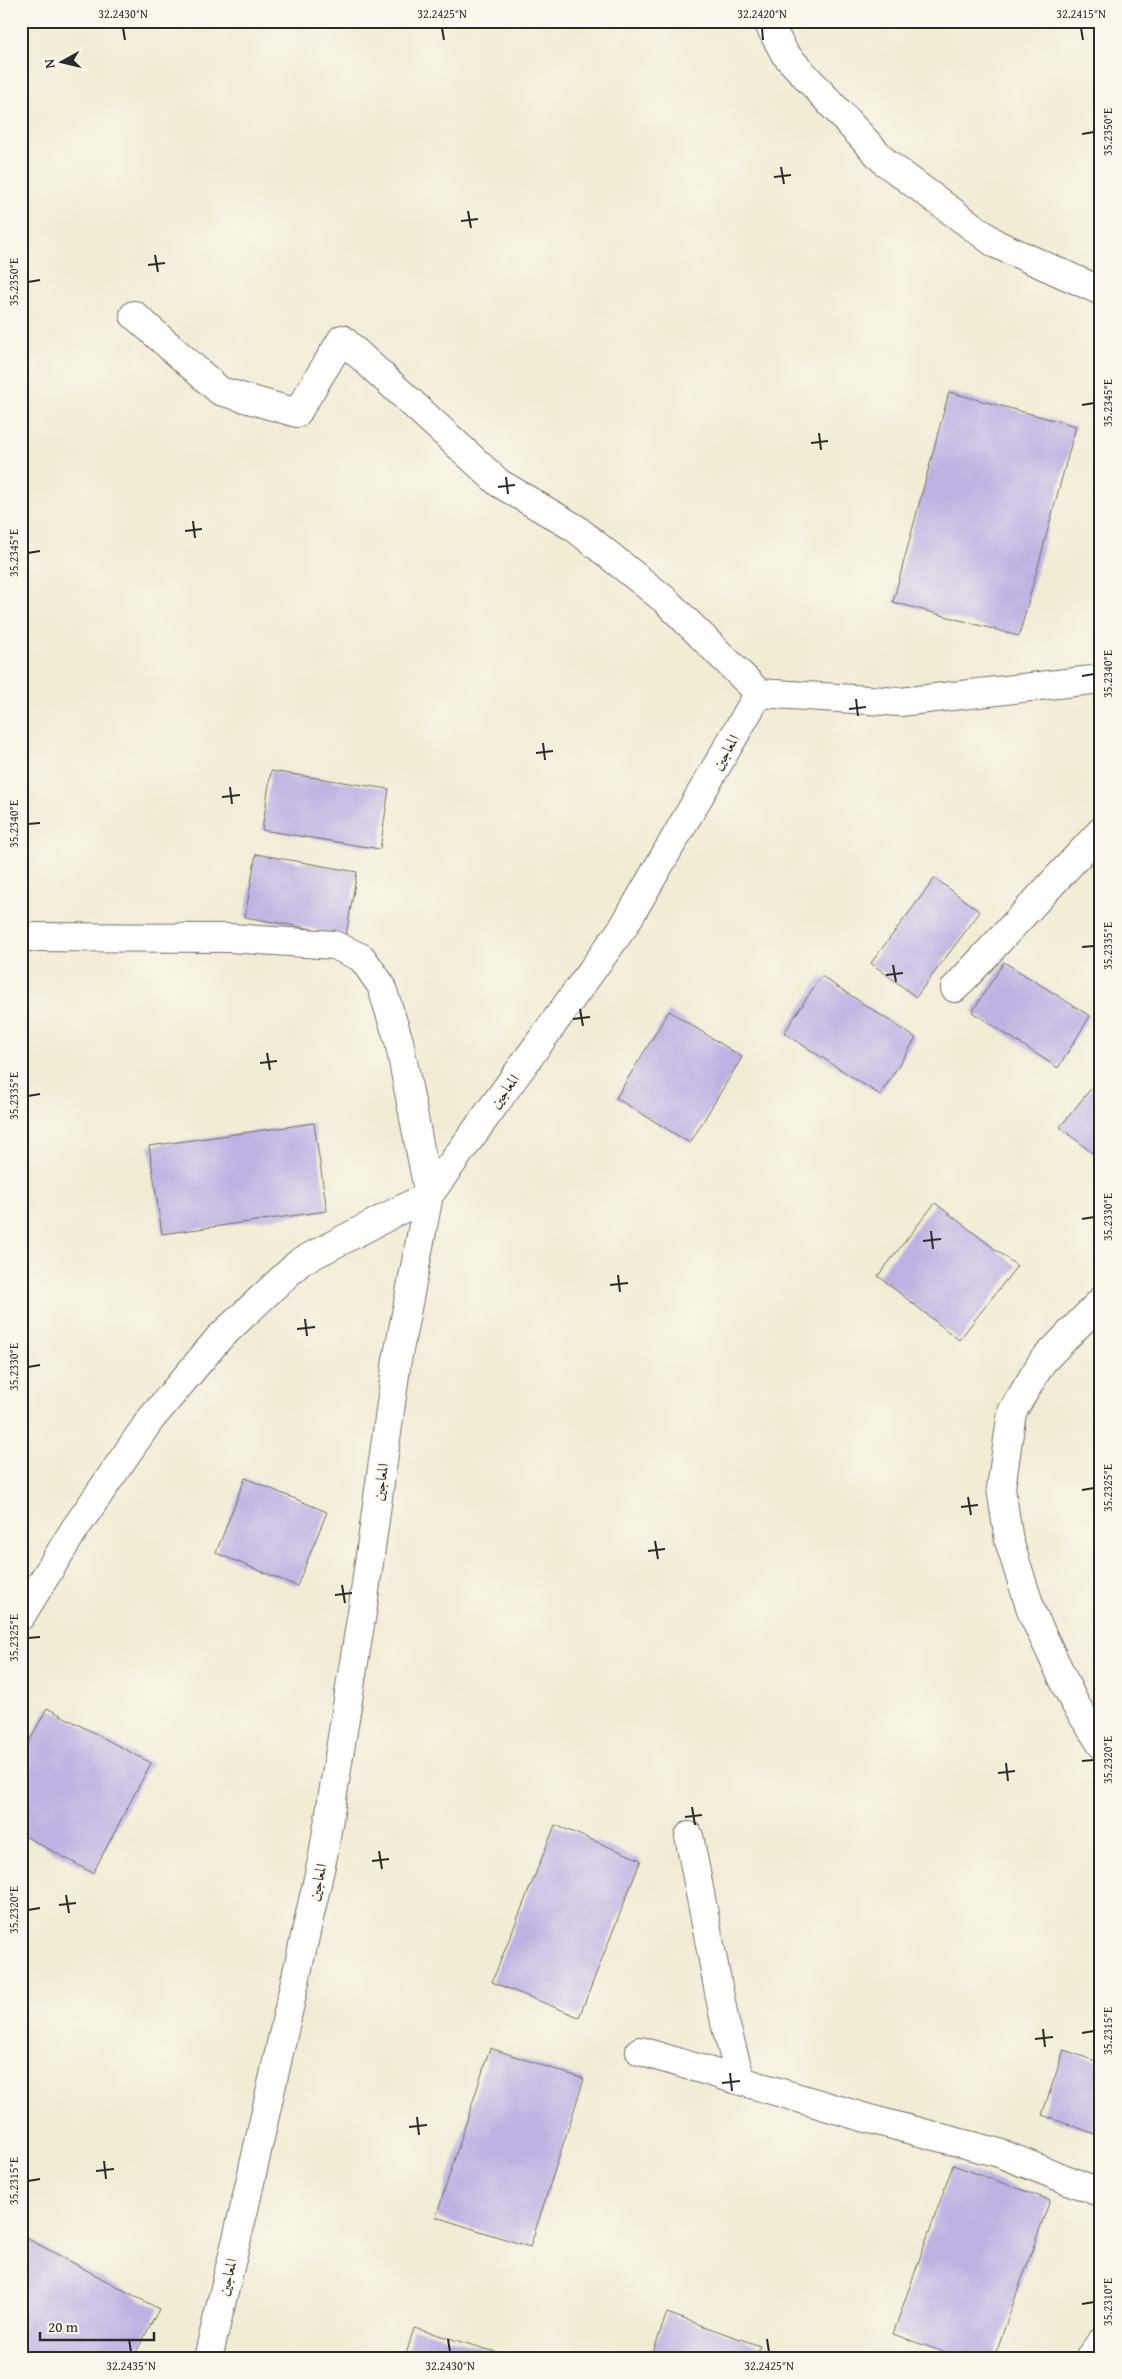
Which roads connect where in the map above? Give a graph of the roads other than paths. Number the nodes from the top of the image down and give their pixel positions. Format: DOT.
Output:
graph roads {
  1 [pos="767,21"];
  2 [pos="1101,291"];
  3 [pos="134,315"];
  4 [pos="1101,679"];
  5 [pos="759,693"];
  6 [pos="1101,831"];
  7 [pos="21,937"];
  8 [pos="955,988"];
  9 [pos="429,1195"];
  10 [pos="1101,1301"];
  11 [pos="21,1616"];
  12 [pos="1101,1744"];
  13 [pos="689,1836"];
  14 [pos="640,2051"];
  15 [pos="741,2081"];
  16 [pos="1101,2193"];
  17 [pos="1101,2342"];
  18 [pos="208,2358"];
  19 [pos="1090,2358"];
  1 -- 2 [label="street"];
  3 -- 5 [label="street"];
  4 -- 5 [label="street"];
  5 -- 9 [label="street, المعاجين"];
  6 -- 8 [label="street"];
  7 -- 9 [label="street"];
  9 -- 11 [label="street"];
  9 -- 18 [label="street, المعاجين"];
  10 -- 12 [label="street"];
  13 -- 15 [label="street"];
  14 -- 15 [label="street"];
  15 -- 16 [label="street"];
  17 -- 19 [label="street"];
}
